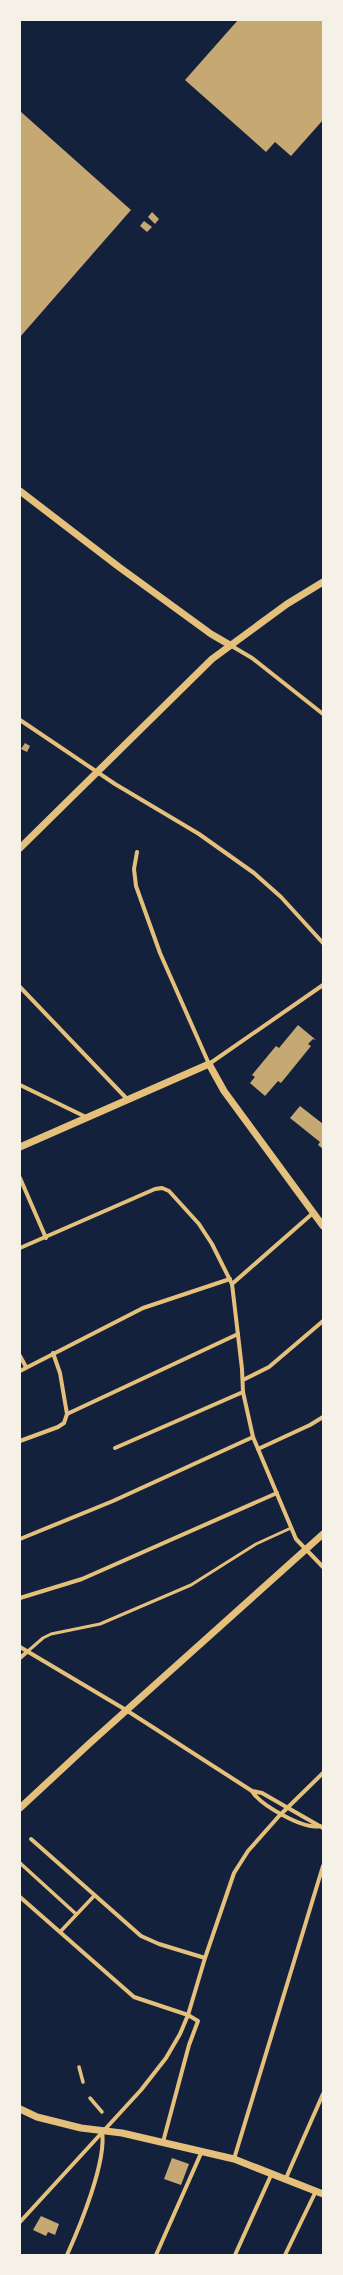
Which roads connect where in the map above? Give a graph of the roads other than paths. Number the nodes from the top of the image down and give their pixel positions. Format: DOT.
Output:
graph roads {
  1 [pos="20,491"];
  2 [pos="323,582"];
  3 [pos="230,645"];
  4 [pos="323,714"];
  5 [pos="20,720"];
  6 [pos="97,771"];
  7 [pos="20,848"];
  8 [pos="137,852"];
  9 [pos="323,943"];
  10 [pos="323,985"];
  11 [pos="20,987"];
  12 [pos="209,1064"];
  13 [pos="20,1086"];
  14 [pos="129,1100"];
  15 [pos="88,1118"];
  16 [pos="20,1148"];
  17 [pos="20,1178"];
  18 [pos="313,1213"];
  19 [pos="323,1226"];
  20 [pos="46,1238"];
  21 [pos="20,1248"];
  22 [pos="230,1279"];
  23 [pos="232,1284"];
  24 [pos="323,1322"];
  25 [pos="238,1334"];
  26 [pos="53,1353"];
  27 [pos="20,1356"];
  28 [pos="26,1367"];
  29 [pos="20,1370"];
  30 [pos="243,1380"];
  31 [pos="243,1392"];
  32 [pos="67,1414"];
  33 [pos="323,1417"];
  34 [pos="254,1437"];
  35 [pos="20,1441"];
  36 [pos="115,1448"];
  37 [pos="258,1449"];
  38 [pos="277,1493"];
  39 [pos="291,1528"];
  40 [pos="323,1534"];
  41 [pos="20,1539"];
  42 [pos="306,1550"];
  43 [pos="323,1567"];
  44 [pos="20,1598"];
  45 [pos="20,1647"];
  46 [pos="28,1651"];
  47 [pos="20,1658"];
  48 [pos="126,1710"];
  49 [pos="323,1773"];
  50 [pos="252,1791"];
  51 [pos="287,1807"];
  52 [pos="20,1808"];
  53 [pos="282,1813"];
  54 [pos="321,1827"];
  55 [pos="31,1839"];
  56 [pos="20,1863"];
  57 [pos="323,1866"];
  58 [pos="94,1896"];
  59 [pos="20,1897"];
  60 [pos="76,1914"];
  61 [pos="60,1932"];
  62 [pos="205,1958"];
  63 [pos="188,2015"];
  64 [pos="79,2067"];
  65 [pos="83,2082"];
  66 [pos="323,2094"];
  67 [pos="90,2098"];
  68 [pos="20,2108"];
  69 [pos="102,2112"];
  70 [pos="102,2131"];
  71 [pos="163,2142"];
  72 [pos="202,2151"];
  73 [pos="234,2160"];
  74 [pos="272,2173"];
  75 [pos="286,2178"];
  76 [pos="320,2192"];
  77 [pos="20,2222"];
  78 [pos="67,2255"];
  79 [pos="156,2255"];
  80 [pos="235,2255"];
  81 [pos="285,2255"];
  1 -- 3 [label="street"];
  2 -- 3 [label="street"];
  3 -- 4 [label="street"];
  3 -- 6 [label="street"];
  5 -- 6 [label="street"];
  6 -- 7 [label="street"];
  6 -- 9 [label="street"];
  8 -- 12 [label="street"];
  10 -- 12 [label="street"];
  11 -- 14 [label="street"];
  12 -- 14 [label="street"];
  12 -- 18 [label="street"];
  13 -- 15 [label="street"];
  14 -- 15 [label="street"];
  15 -- 16 [label="street"];
  17 -- 20 [label="street"];
  18 -- 19 [label="street"];
  18 -- 23 [label="street"];
  20 -- 21 [label="street"];
  20 -- 22 [label="street"];
  22 -- 23 [label="street"];
  22 -- 26 [label="street"];
  23 -- 25 [label="street"];
  24 -- 30 [label="street"];
  25 -- 30 [label="street"];
  25 -- 32 [label="street"];
  26 -- 28 [label="street"];
  26 -- 32 [label="street"];
  27 -- 28 [label="street"];
  28 -- 29 [label="street"];
  30 -- 31 [label="street"];
  31 -- 34 [label="street"];
  31 -- 36 [label="street"];
  32 -- 35 [label="street"];
  33 -- 37 [label="street"];
  34 -- 37 [label="street"];
  34 -- 41 [label="street"];
  37 -- 38 [label="street"];
  38 -- 39 [label="street"];
  38 -- 44 [label="street"];
  39 -- 42 [label="street"];
  39 -- 46 [label="lane"];
  40 -- 42 [label="street"];
  42 -- 43 [label="street"];
  42 -- 48 [label="street"];
  45 -- 46 [label="street"];
  46 -- 47 [label="street"];
  46 -- 48 [label="street"];
  48 -- 50 [label="street"];
  48 -- 52 [label="street"];
  49 -- 51 [label="street"];
  50 -- 51 [label="street"];
  50 -- 53 [label="street"];
  51 -- 53 [label="street"];
  51 -- 54 [label="street"];
  53 -- 54 [label="street"];
  53 -- 62 [label="street"];
  55 -- 58 [label="street"];
  56 -- 60 [label="street"];
  57 -- 73 [label="street"];
  58 -- 60 [label="street"];
  58 -- 62 [label="street"];
  59 -- 61 [label="street"];
  60 -- 61 [label="street"];
  61 -- 63 [label="street"];
  62 -- 63 [label="street"];
  63 -- 70 [label="street"];
  63 -- 71 [label="street"];
  64 -- 65 [label="street"];
  66 -- 75 [label="street"];
  67 -- 69 [label="street"];
  68 -- 70 [label="street"];
  70 -- 71 [label="street"];
  70 -- 77 [label="street"];
  70 -- 78 [label="street"];
  71 -- 72 [label="street"];
  72 -- 73 [label="street"];
  72 -- 79 [label="street"];
  73 -- 74 [label="street"];
  74 -- 75 [label="street"];
  74 -- 80 [label="street"];
  75 -- 76 [label="street"];
  76 -- 81 [label="street"];
}
